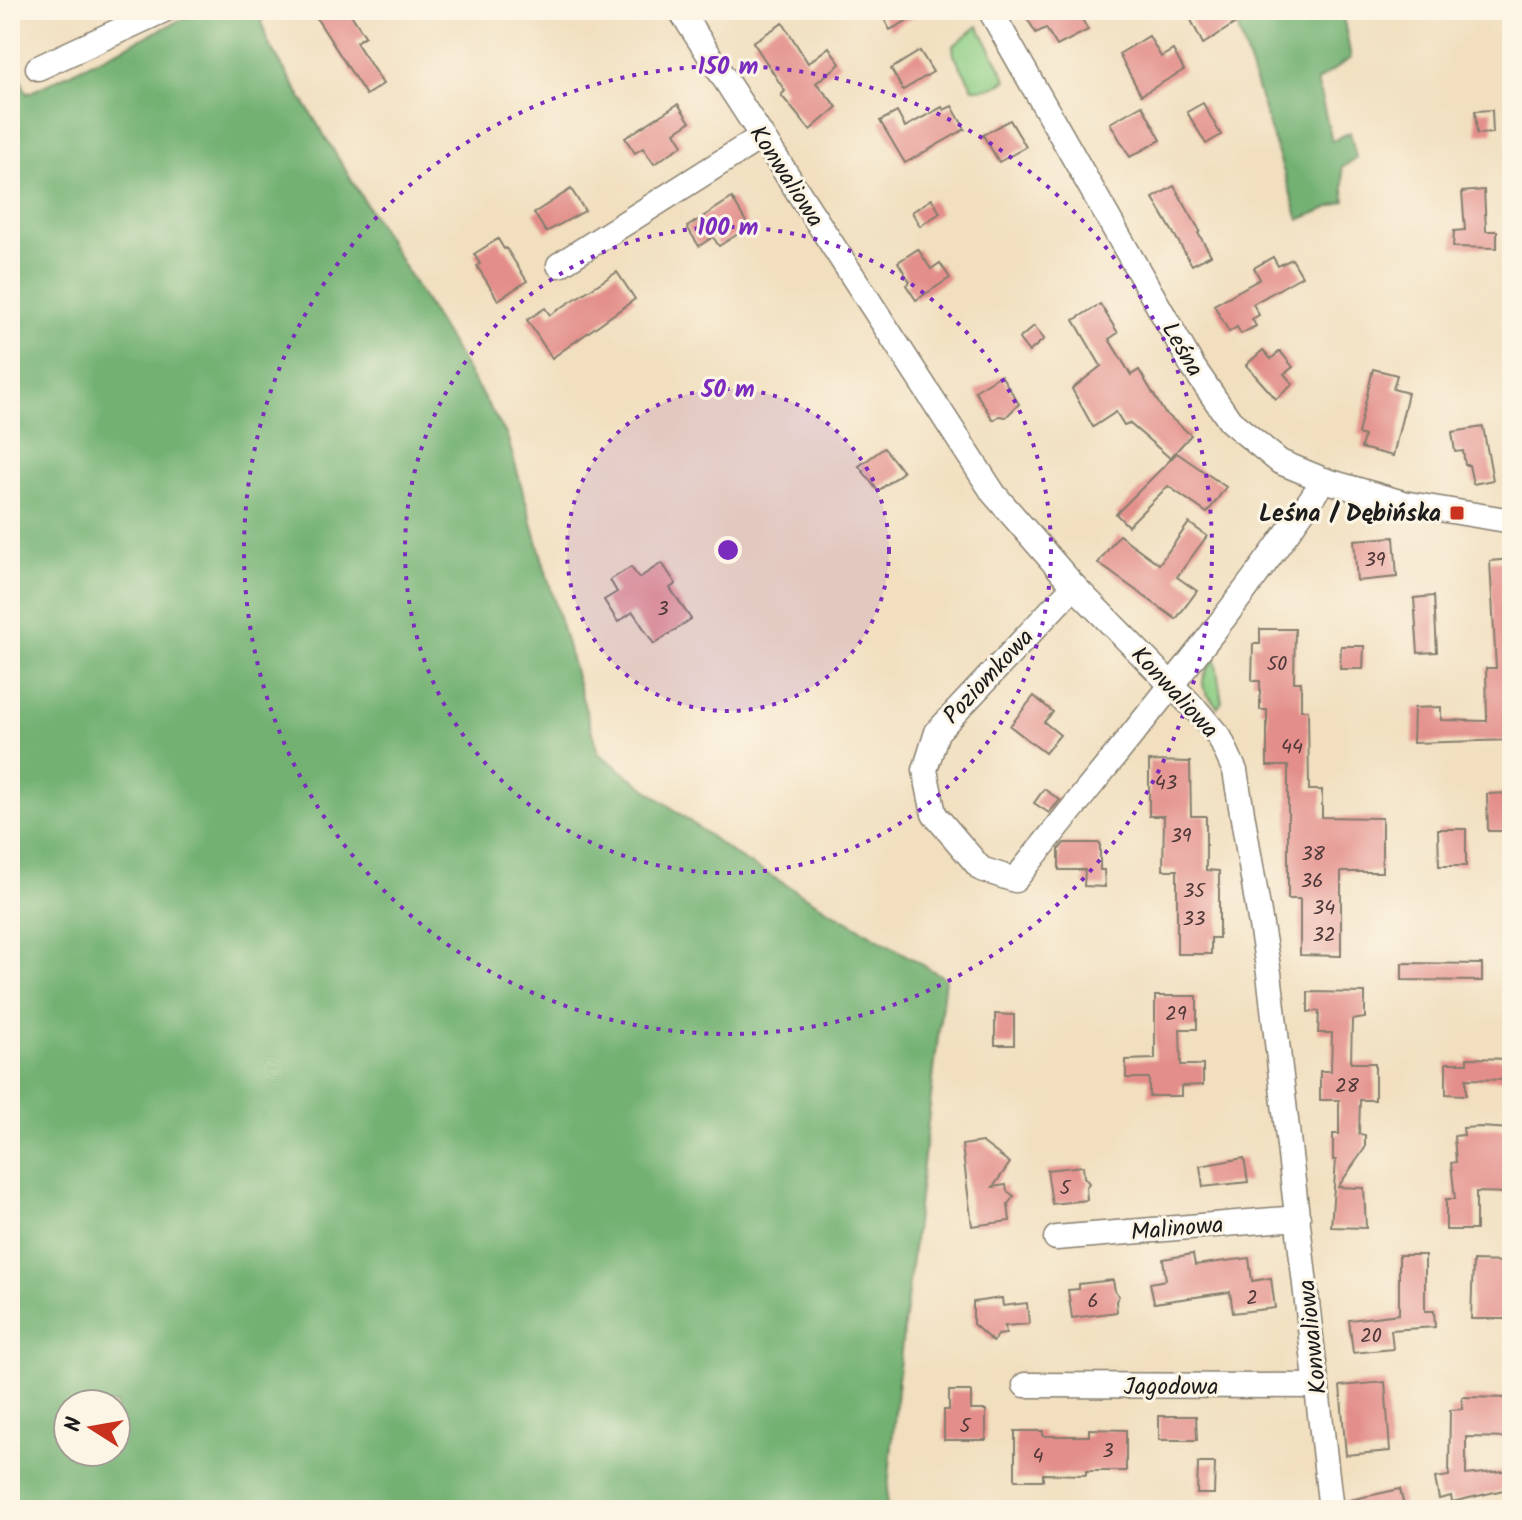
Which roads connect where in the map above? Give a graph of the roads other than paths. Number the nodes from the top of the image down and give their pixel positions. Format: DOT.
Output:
graph roads {
  1 [pos="164,10"];
  2 [pos="680,10"];
  3 [pos="990,10"];
  4 [pos="38,68"];
  5 [pos="761,137"];
  6 [pos="559,265"];
  7 [pos="1324,480"];
  8 [pos="1511,521"];
  9 [pos="1074,586"];
  10 [pos="1171,684"];
  11 [pos="1298,1218"];
  12 [pos="1056,1238"];
  13 [pos="1025,1385"];
  14 [pos="1317,1386"];
  15 [pos="1331,1510"];
  1 -- 4 [label="street"];
  2 -- 5 [label="street, Konwaliowa"];
  3 -- 7 [label="street, Leśna"];
  5 -- 6 [label="street"];
  5 -- 9 [label="street, Konwaliowa"];
  7 -- 8 [label="street, Leśna"];
  7 -- 10 [label="street"];
  9 -- 10 [label="street, Konwaliowa"];
  9 -- 10 [label="street, Poziomkowa"];
  10 -- 11 [label="street, Konwaliowa"];
  11 -- 12 [label="street, Malinowa"];
  11 -- 14 [label="street, Konwaliowa"];
  13 -- 14 [label="street, Jagodowa"];
  14 -- 15 [label="street, Konwaliowa"];
}
